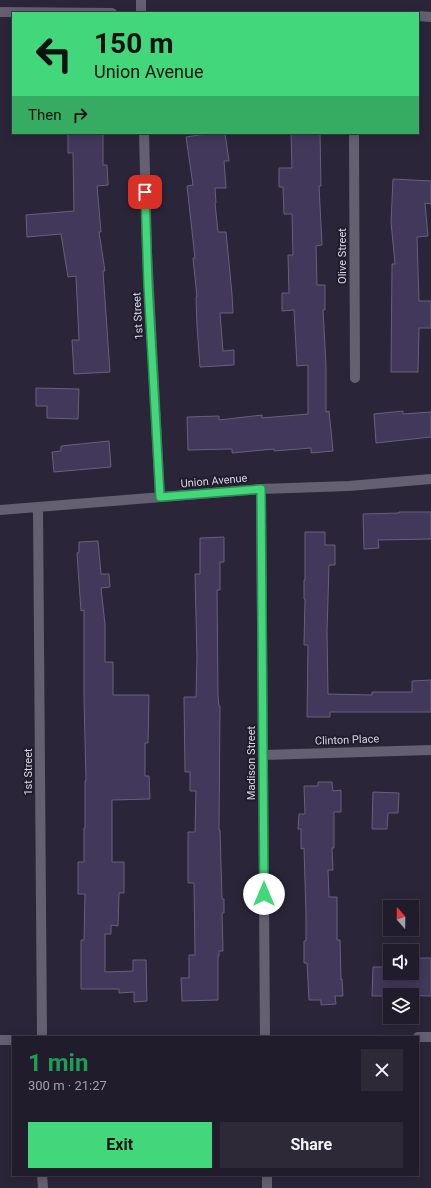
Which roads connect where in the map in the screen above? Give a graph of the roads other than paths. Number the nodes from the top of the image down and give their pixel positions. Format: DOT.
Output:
graph roads {
  1 [pos="141,0"];
  2 [pos="0,12"];
  3 [pos="12,12"];
  4 [pos="141,12"];
  5 [pos="419,16"];
  6 [pos="431,16"];
  7 [pos="144,134"];
  8 [pos="354,134"];
  9 [pos="355,378"];
  10 [pos="431,479"];
  11 [pos="261,489"];
  12 [pos="160,497"];
  13 [pos="38,507"];
  14 [pos="0,510"];
  15 [pos="431,750"];
  16 [pos="263,754"];
  17 [pos="42,1036"];
  18 [pos="265,1036"];
  19 [pos="419,1037"];
  20 [pos="431,1037"];
  21 [pos="0,1040"];
  22 [pos="12,1040"];
  23 [pos="42,1176"];
  24 [pos="267,1176"];
  25 [pos="43,1188"];
  26 [pos="267,1188"];
  1 -- 4 [label="street"];
  2 -- 3 [label="street"];
  5 -- 6 [label="street"];
  7 -- 12 [label="street, 1st Street"];
  8 -- 9 [label="street, Olive Street"];
  10 -- 11 [label="street, Union Avenue"];
  11 -- 12 [label="street, Union Avenue"];
  11 -- 16 [label="street, Madison Street"];
  12 -- 13 [label="street, Union Avenue"];
  13 -- 14 [label="street, Union Avenue"];
  13 -- 17 [label="street, 1st Street"];
  15 -- 16 [label="street, Clinton Place"];
  16 -- 18 [label="street, Madison Street"];
  19 -- 20 [label="street"];
  21 -- 22 [label="street"];
  23 -- 25 [label="street"];
  24 -- 26 [label="street"];
}
